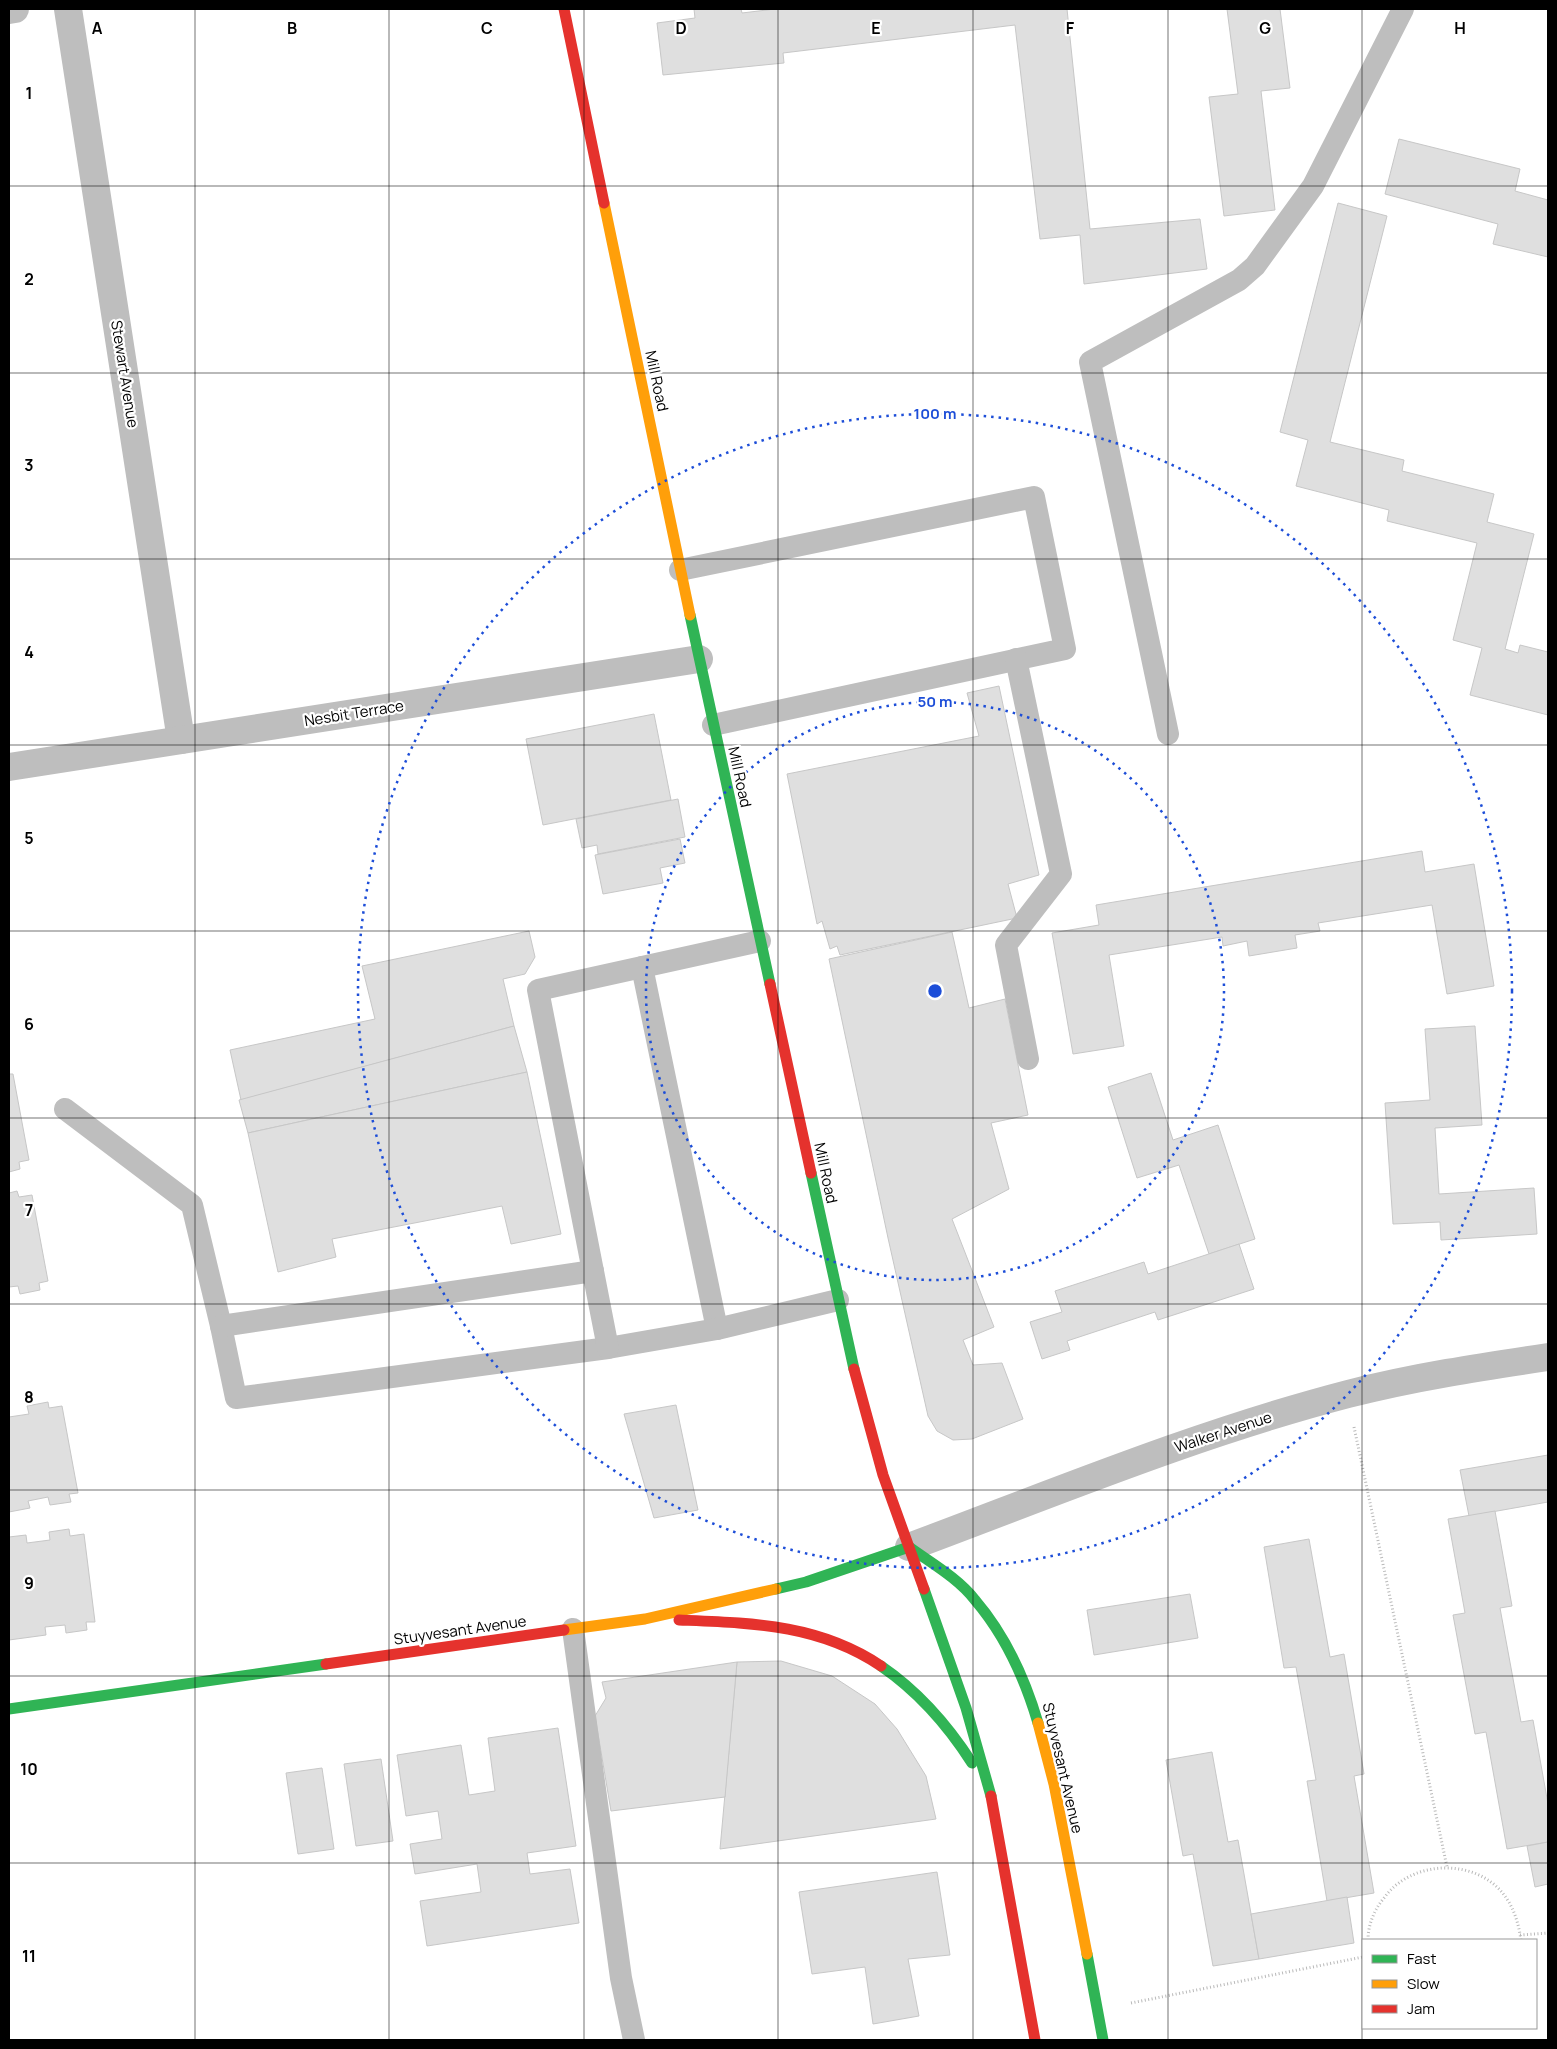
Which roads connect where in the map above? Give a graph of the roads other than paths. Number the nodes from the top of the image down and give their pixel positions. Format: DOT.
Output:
graph roads {
  1 [pos="15,9"];
  2 [pos="68,9"];
  3 [pos="564,9"];
  4 [pos="1403,9"];
  5 [pos="9,10"];
  6 [pos="680,570"];
  7 [pos="699,659"];
  8 [pos="1016,659"];
  9 [pos="714,726"];
  10 [pos="1168,734"];
  11 [pos="181,740"];
  12 [pos="9,767"];
  13 [pos="760,941"];
  14 [pos="642,967"];
  15 [pos="1028,1058"];
  16 [pos="65,1109"];
  17 [pos="593,1271"];
  18 [pos="838,1300"];
  19 [pos="221,1326"];
  20 [pos="717,1329"];
  21 [pos="608,1348"];
  22 [pos="1548,1357"];
  23 [pos="909,1547"];
  24 [pos="646,1619"];
  25 [pos="573,1629"];
  26 [pos="9,1710"];
  27 [pos="994,1805"];
  28 [pos="634,2040"];
  29 [pos="1036,2040"];
  30 [pos="1102,2040"];
  1 -- 5 [label="street"];
  2 -- 11 [label="street, Stewart Avenue"];
  3 -- 6 [label="main road, Mill Road"];
  4 -- 10 [label="lane"];
  6 -- 7 [label="main road, Mill Road"];
  6 -- 8 [label="lane"];
  7 -- 9 [label="main road, Mill Road"];
  7 -- 11 [label="street, Nesbit Terrace"];
  8 -- 9 [label="lane"];
  8 -- 15 [label="lane"];
  9 -- 13 [label="main road, Mill Road"];
  11 -- 12 [label="street, Nesbit Terrace"];
  13 -- 14 [label="lane"];
  13 -- 18 [label="main road, Mill Road"];
  14 -- 17 [label="lane"];
  14 -- 20 [label="lane"];
  16 -- 19 [label="lane"];
  17 -- 19 [label="lane"];
  17 -- 21 [label="lane"];
  18 -- 20 [label="lane"];
  18 -- 23 [label="main road, Mill Road"];
  19 -- 21 [label="lane"];
  20 -- 21 [label="lane"];
  22 -- 23 [label="street, Walker Avenue"];
  23 -- 24 [label="main road, Stuyvesant Avenue"];
  23 -- 27 [label="main road"];
  23 -- 30 [label="main road, Stuyvesant Avenue"];
  24 -- 25 [label="main road, Stuyvesant Avenue"];
  24 -- 27 [label="main road"];
  25 -- 26 [label="main road, Stuyvesant Avenue"];
  25 -- 28 [label="lane"];
  27 -- 29 [label="main road"];
}
